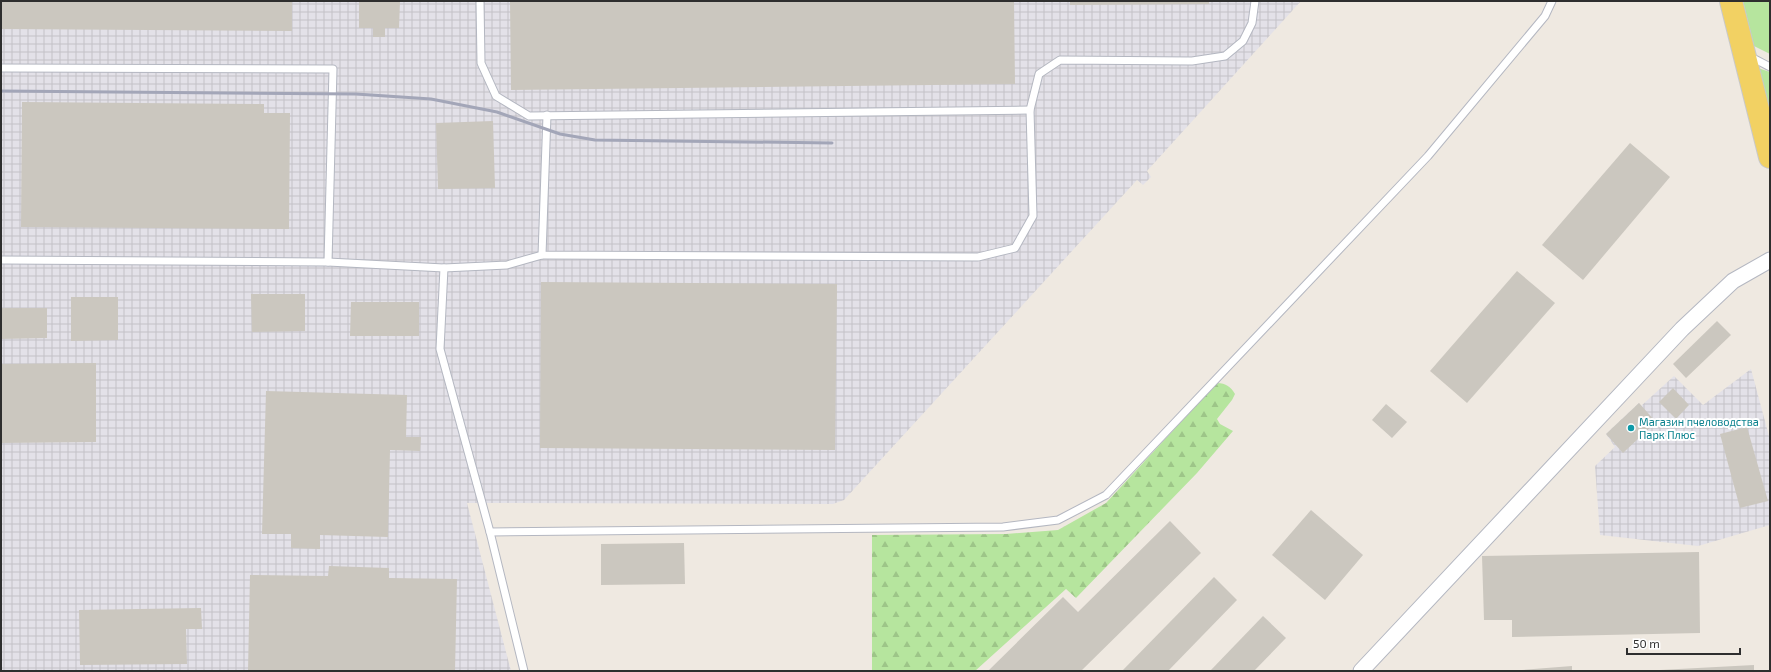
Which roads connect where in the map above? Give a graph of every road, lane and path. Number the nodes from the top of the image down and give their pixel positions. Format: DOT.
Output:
graph roads {
  1 [pos="480,1"];
  2 [pos="1255,1"];
  3 [pos="1552,1"];
  4 [pos="1731,1"];
  5 [pos="1745,54"];
  6 [pos="1770,67"];
  7 [pos="1,68"];
  8 [pos="1030,110"];
  9 [pos="548,115"];
  10 [pos="1769,148"];
  11 [pos="542,255"];
  12 [pos="1,260"];
  13 [pos="1770,260"];
  14 [pos="328,262"];
  15 [pos="444,268"];
  16 [pos="490,532"];
  17 [pos="524,671"];
  18 [pos="1361,671"];
  1 -- 9 [label="lane"];
  2 -- 8 [label="lane"];
  3 -- 16 [label="lane"];
  4 -- 5 [label="main road"];
  5 -- 6 [label="lane"];
  5 -- 10 [label="main road"];
  7 -- 14 [label="lane"];
  8 -- 9 [label="lane"];
  8 -- 11 [label="lane"];
  9 -- 11 [label="lane"];
  11 -- 15 [label="lane"];
  12 -- 14 [label="lane"];
  13 -- 18 [label="street"];
  14 -- 15 [label="lane"];
  15 -- 16 [label="lane"];
  16 -- 17 [label="lane"];
}
